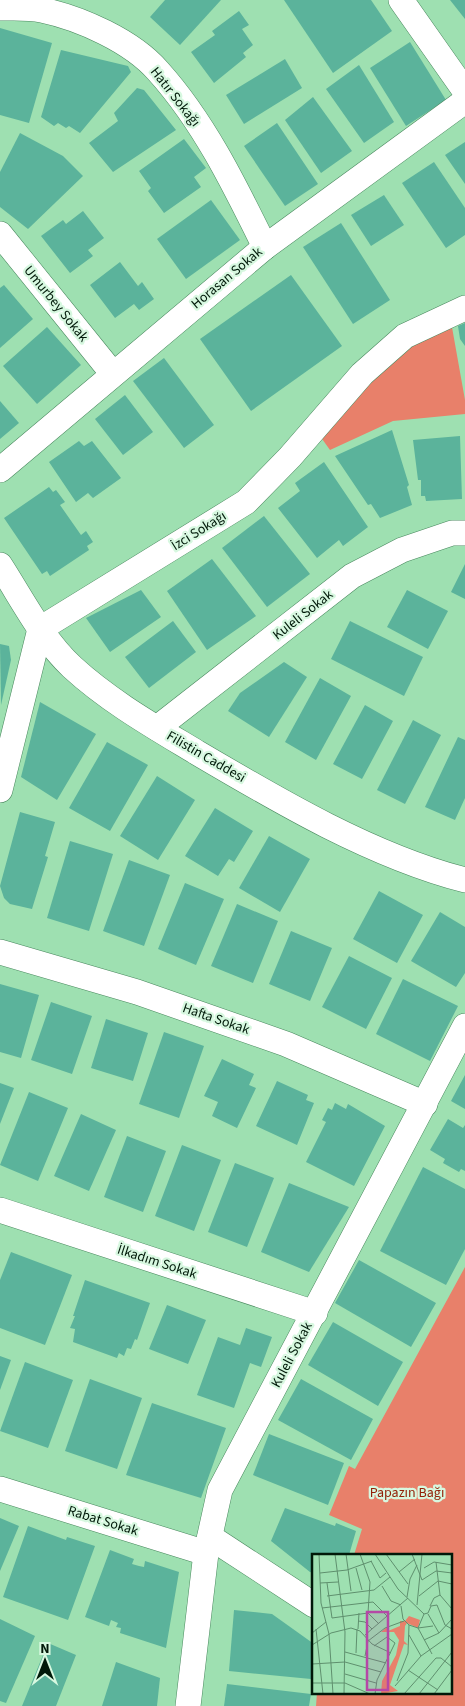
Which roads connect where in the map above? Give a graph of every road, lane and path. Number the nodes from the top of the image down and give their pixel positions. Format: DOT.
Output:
graph roads {
  1 [pos="401,0"];
  2 [pos="42,5"];
  3 [pos="0,8"];
  4 [pos="465,92"];
  5 [pos="465,101"];
  6 [pos="0,234"];
  7 [pos="265,247"];
  8 [pos="465,308"];
  9 [pos="112,374"];
  10 [pos="0,470"];
  11 [pos="465,533"];
  12 [pos="0,565"];
  13 [pos="40,629"];
  14 [pos="157,728"];
  15 [pos="0,790"];
  16 [pos="465,880"];
  17 [pos="0,952"];
  18 [pos="465,1026"];
  19 [pos="425,1104"];
  20 [pos="0,1210"];
  21 [pos="315,1313"];
  22 [pos="0,1489"];
  23 [pos="208,1545"];
  24 [pos="312,1604"];
  25 [pos="188,1706"];
  1 -- 4 [label="street"];
  2 -- 3 [label="street, Hatır Sokağı"];
  2 -- 7 [label="street, Hatır Sokağı"];
  5 -- 7 [label="street, Horasan Sokak"];
  6 -- 9 [label="street, Umurbey Sokak"];
  7 -- 9 [label="street, Horasan Sokak"];
  8 -- 13 [label="street, İzci Sokağı"];
  9 -- 10 [label="street, Horasan Sokak"];
  11 -- 14 [label="street, Kuleli Sokak"];
  12 -- 13 [label="street, Filistin Caddesi"];
  13 -- 14 [label="street, Filistin Caddesi"];
  13 -- 15 [label="street"];
  14 -- 16 [label="street, Filistin Caddesi"];
  17 -- 19 [label="street, Hafta Sokak"];
  18 -- 19 [label="street, Kuleli Sokak"];
  19 -- 21 [label="street, Kuleli Sokak"];
  20 -- 21 [label="street, İlkadım Sokak"];
  21 -- 23 [label="street, Kuleli Sokak"];
  22 -- 23 [label="street, Rabat Sokak"];
  23 -- 24 [label="street, Rabat Sokak"];
  23 -- 25 [label="street, Kuleli Sokak"];
}
